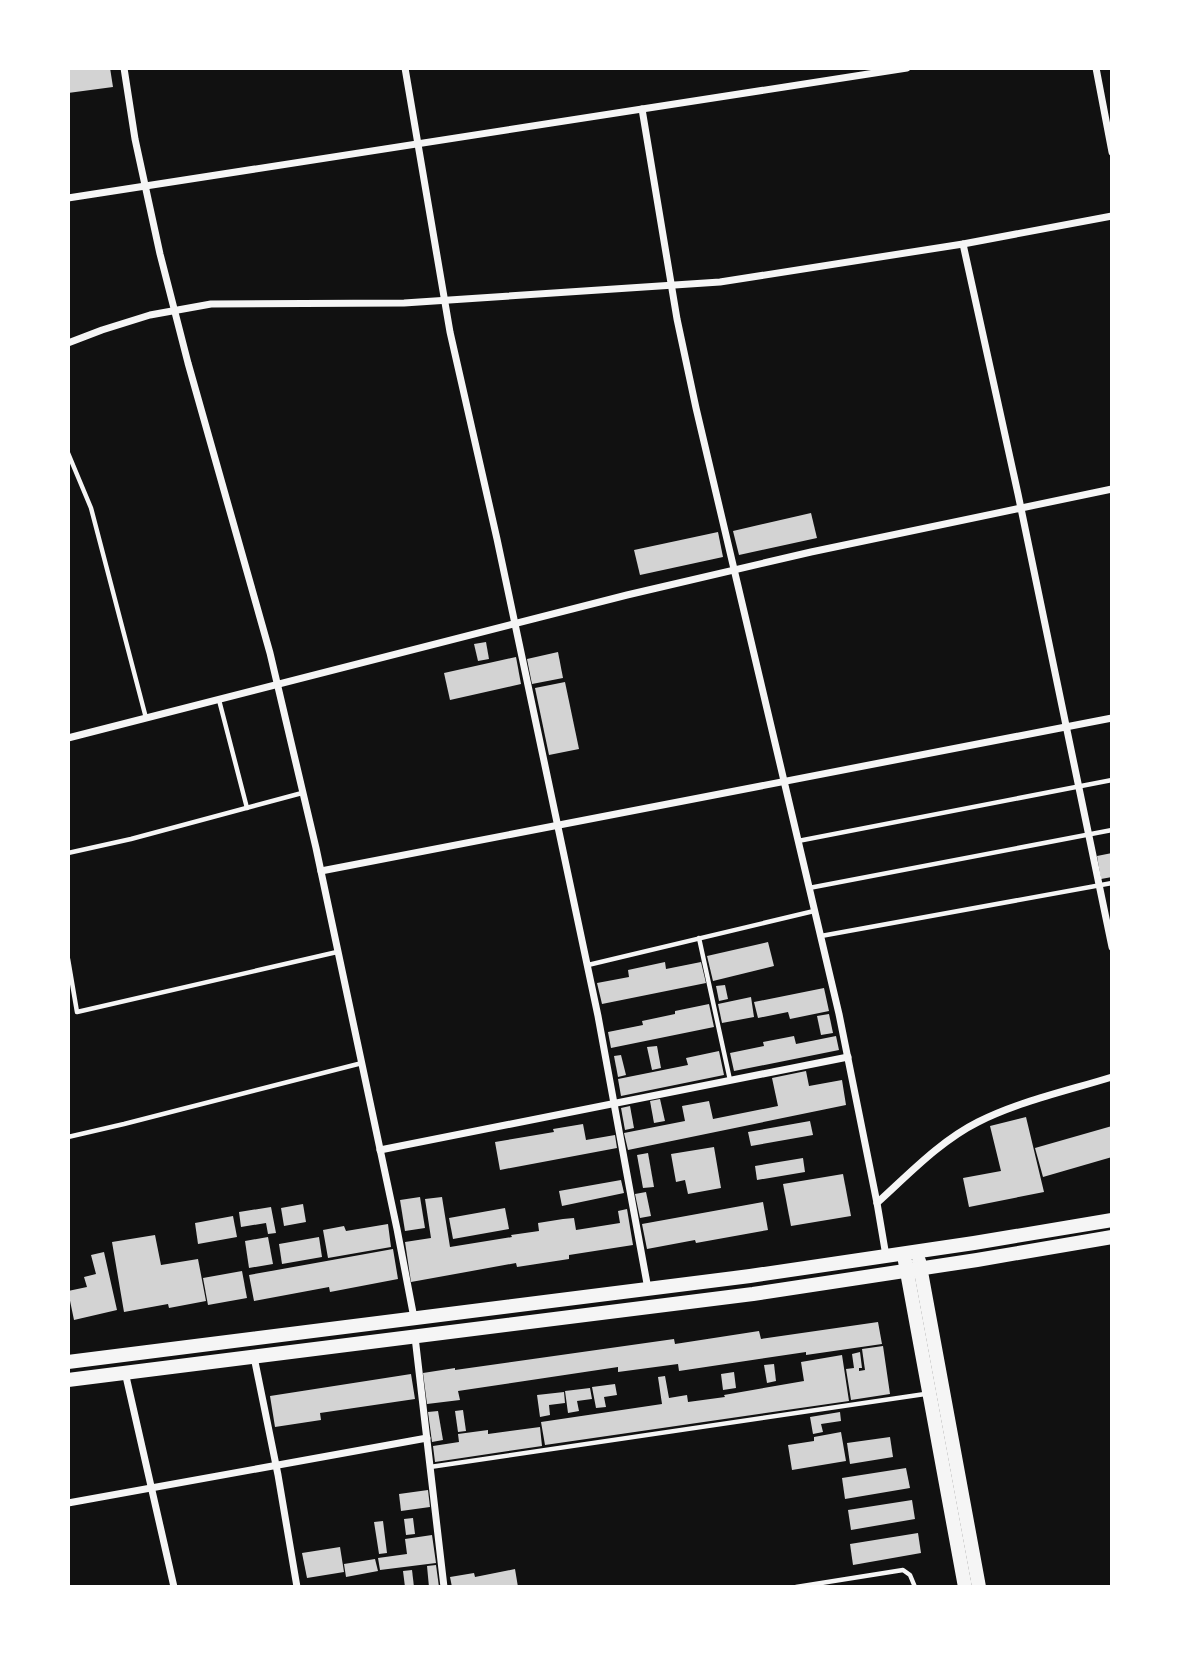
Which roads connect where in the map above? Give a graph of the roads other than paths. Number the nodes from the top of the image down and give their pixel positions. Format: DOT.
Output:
graph roads {
  1 [pos="124,68"];
  2 [pos="405,68"];
  3 [pos="907,68"];
  4 [pos="1096,68"];
  5 [pos="642,109"];
  6 [pos="418,144"];
  7 [pos="1112,152"];
  8 [pos="145,186"];
  9 [pos="68,198"];
  10 [pos="1112,216"];
  11 [pos="963,244"];
  12 [pos="671,285"];
  13 [pos="444,300"];
  14 [pos="175,310"];
  15 [pos="68,343"];
  16 [pos="68,453"];
  17 [pos="1112,489"];
  18 [pos="1021,508"];
  19 [pos="734,570"];
  20 [pos="515,624"];
  21 [pos="277,685"];
  22 [pos="219,700"];
  23 [pos="147,718"];
  24 [pos="1112,718"];
  25 [pos="1066,727"];
  26 [pos="68,738"];
  27 [pos="1112,780"];
  28 [pos="784,781"];
  29 [pos="1079,786"];
  30 [pos="303,793"];
  31 [pos="247,808"];
  32 [pos="558,825"];
  33 [pos="1112,830"];
  34 [pos="1088,834"];
  35 [pos="798,841"];
  36 [pos="68,853"];
  37 [pos="321,871"];
  38 [pos="1112,883"];
  39 [pos="1099,886"];
  40 [pos="809,888"];
  41 [pos="815,911"];
  42 [pos="821,936"];
  43 [pos="699,938"];
  44 [pos="1112,947"];
  45 [pos="338,952"];
  46 [pos="68,959"];
  47 [pos="587,965"];
  48 [pos="848,1057"];
  49 [pos="362,1063"];
  50 [pos="1112,1077"];
  51 [pos="730,1081"];
  52 [pos="614,1104"];
  53 [pos="68,1137"];
  54 [pos="380,1150"];
  55 [pos="877,1203"];
  56 [pos="1112,1220"];
  57 [pos="1112,1237"];
  58 [pos="911,1252"];
  59 [pos="886,1256"];
  60 [pos="914,1269"];
  61 [pos="648,1290"];
  62 [pos="414,1319"];
  63 [pos="415,1336"];
  64 [pos="254,1356"];
  65 [pos="68,1362"];
  66 [pos="125,1373"];
  67 [pos="68,1380"];
  68 [pos="929,1394"];
  69 [pos="427,1438"];
  70 [pos="276,1465"];
  71 [pos="430,1467"];
  72 [pos="152,1488"];
  73 [pos="68,1503"];
  74 [pos="174,1587"];
  75 [pos="297,1587"];
  76 [pos="444,1587"];
  77 [pos="796,1587"];
  78 [pos="915,1587"];
  79 [pos="965,1587"];
  80 [pos="979,1587"];
  1 -- 8 [label="street"];
  2 -- 6 [label="street"];
  3 -- 5 [label="street"];
  4 -- 7 [label="street"];
  5 -- 6 [label="street"];
  5 -- 12 [label="street"];
  6 -- 8 [label="street"];
  6 -- 13 [label="street"];
  8 -- 9 [label="street"];
  8 -- 14 [label="street"];
  10 -- 11 [label="street"];
  11 -- 12 [label="street"];
  11 -- 18 [label="street"];
  12 -- 13 [label="street"];
  12 -- 19 [label="street"];
  13 -- 14 [label="street"];
  13 -- 20 [label="street"];
  14 -- 15 [label="street"];
  14 -- 21 [label="street"];
  16 -- 23 [label="lane"];
  17 -- 18 [label="street"];
  18 -- 19 [label="street"];
  18 -- 25 [label="street"];
  19 -- 20 [label="street"];
  19 -- 28 [label="street"];
  20 -- 21 [label="street"];
  20 -- 32 [label="street"];
  21 -- 22 [label="street"];
  21 -- 30 [label="street"];
  22 -- 23 [label="street"];
  22 -- 31 [label="lane"];
  23 -- 26 [label="street"];
  24 -- 25 [label="street"];
  25 -- 28 [label="street"];
  25 -- 29 [label="street"];
  27 -- 29 [label="lane"];
  28 -- 32 [label="street"];
  28 -- 35 [label="street"];
  29 -- 34 [label="street"];
  29 -- 35 [label="lane"];
  30 -- 31 [label="lane"];
  30 -- 37 [label="street"];
  31 -- 36 [label="lane"];
  32 -- 37 [label="street"];
  32 -- 47 [label="street"];
  33 -- 34 [label="lane"];
  34 -- 39 [label="street"];
  34 -- 40 [label="lane"];
  35 -- 40 [label="street"];
  37 -- 45 [label="street"];
  38 -- 39 [label="lane"];
  39 -- 42 [label="lane"];
  39 -- 44 [label="street"];
  40 -- 41 [label="street"];
  41 -- 42 [label="street"];
  41 -- 43 [label="lane"];
  42 -- 48 [label="street"];
  43 -- 47 [label="lane"];
  43 -- 51 [label="lane"];
  45 -- 46 [label="lane"];
  45 -- 49 [label="street"];
  47 -- 52 [label="street"];
  48 -- 51 [label="street"];
  48 -- 55 [label="street"];
  49 -- 53 [label="lane"];
  49 -- 54 [label="street"];
  50 -- 55 [label="street"];
  51 -- 52 [label="street"];
  52 -- 54 [label="street"];
  52 -- 61 [label="street"];
  54 -- 62 [label="street"];
  55 -- 59 [label="street"];
  56 -- 58 [label="main road"];
  57 -- 60 [label="main road"];
  58 -- 59 [label="main road"];
  58 -- 60 [label="main road"];
  59 -- 61 [label="main road"];
  60 -- 63 [label="main road"];
  60 -- 68 [label="main road"];
  60 -- 80 [label="main road"];
  61 -- 62 [label="main road"];
  62 -- 65 [label="main road"];
  63 -- 64 [label="main road"];
  63 -- 69 [label="street"];
  64 -- 66 [label="main road"];
  64 -- 70 [label="street"];
  66 -- 67 [label="main road"];
  66 -- 72 [label="street"];
  68 -- 71 [label="lane"];
  68 -- 79 [label="main road"];
  69 -- 70 [label="street"];
  69 -- 71 [label="street"];
  70 -- 72 [label="street"];
  70 -- 75 [label="street"];
  71 -- 76 [label="street"];
  72 -- 73 [label="street"];
  72 -- 74 [label="street"];
  77 -- 78 [label="lane"];
}
